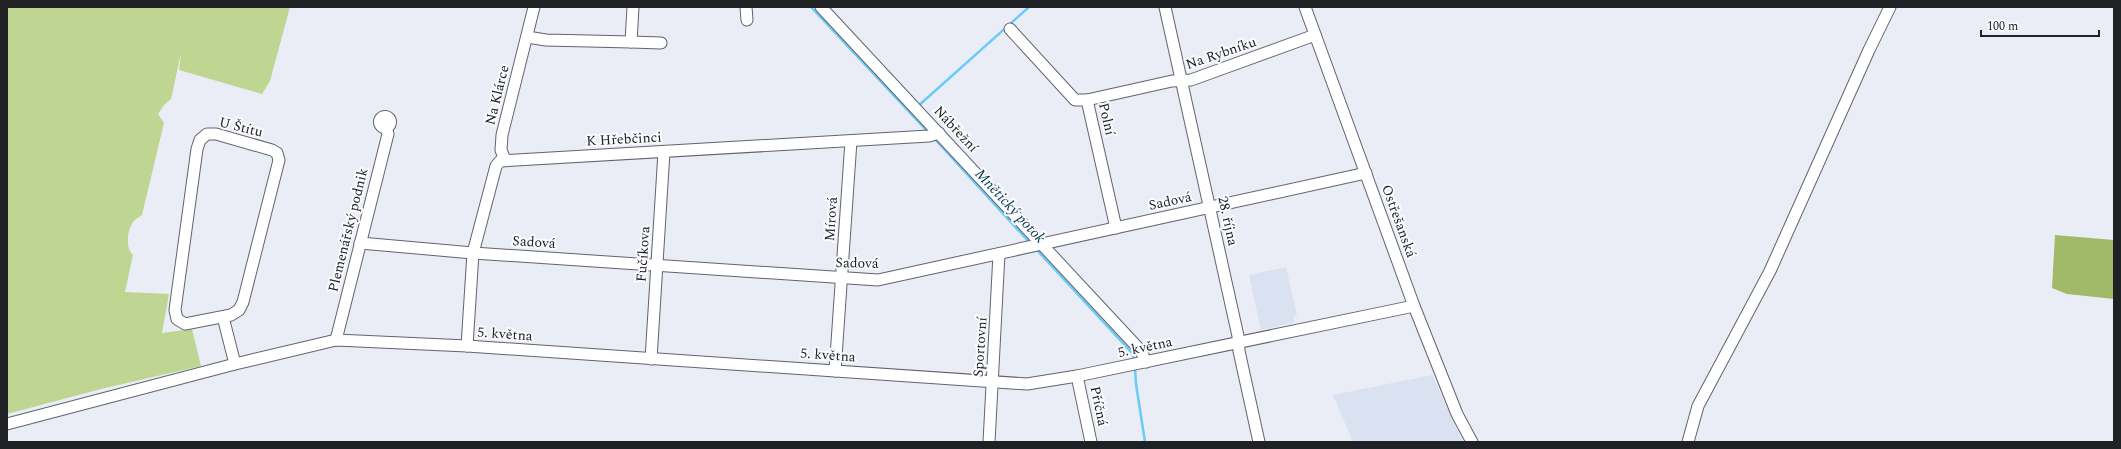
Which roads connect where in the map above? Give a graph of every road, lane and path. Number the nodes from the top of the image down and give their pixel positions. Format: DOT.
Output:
graph roads {
  1 [pos="534,7"];
  2 [pos="633,7"];
  3 [pos="746,7"];
  4 [pos="821,7"];
  5 [pos="1165,7"];
  6 [pos="1305,7"];
  7 [pos="1890,7"];
  8 [pos="746,20"];
  9 [pos="1010,29"];
  10 [pos="1315,35"];
  11 [pos="527,37"];
  12 [pos="631,42"];
  13 [pos="661,43"];
  14 [pos="1182,82"];
  15 [pos="1087,100"];
  16 [pos="390,120"];
  17 [pos="935,135"];
  18 [pos="851,141"];
  19 [pos="664,152"];
  20 [pos="505,160"];
  21 [pos="1366,173"];
  22 [pos="1210,207"];
  23 [pos="1116,228"];
  24 [pos="360,243"];
  25 [pos="1036,246"];
  26 [pos="473,253"];
  27 [pos="999,254"];
  28 [pos="657,265"];
  29 [pos="842,278"];
  30 [pos="1414,306"];
  31 [pos="223,317"];
  32 [pos="336,340"];
  33 [pos="1238,343"];
  34 [pos="467,346"];
  35 [pos="651,359"];
  36 [pos="1144,362"];
  37 [pos="235,364"];
  38 [pos="835,371"];
  39 [pos="1077,376"];
  40 [pos="992,382"];
  41 [pos="7,424"];
  42 [pos="988,442"];
  43 [pos="1091,442"];
  44 [pos="1259,442"];
  45 [pos="1472,442"];
  46 [pos="1688,442"];
  1 -- 11 [label="street, Na Klárce"];
  2 -- 12 [label="street"];
  3 -- 8 [label="street"];
  4 -- 17 [label="street, Nábřežní"];
  5 -- 14 [label="street, 28. října"];
  6 -- 10 [label="street, Ostřešanská"];
  7 -- 46 [label="street"];
  9 -- 15 [label="street, Polní"];
  10 -- 14 [label="street, Na Rybníku"];
  10 -- 21 [label="street, Ostřešanská"];
  11 -- 12 [label="street"];
  11 -- 20 [label="street, Na Klárce"];
  12 -- 13 [label="street"];
  14 -- 15 [label="street, Na Rybníku"];
  14 -- 22 [label="street, 28. října"];
  15 -- 23 [label="street, Polní"];
  16 -- 24 [label="street, Plemenářský podnik"];
  17 -- 18 [label="street, K Hřebčinci"];
  17 -- 25 [label="street, Nábřežní"];
  18 -- 19 [label="street, K Hřebčinci"];
  18 -- 29 [label="street, Mírová"];
  19 -- 20 [label="street, K Hřebčinci"];
  19 -- 28 [label="street, Fučíkova"];
  20 -- 26 [label="street"];
  21 -- 22 [label="street, Sadová"];
  21 -- 30 [label="street, Ostřešanská"];
  22 -- 23 [label="street, Sadová"];
  22 -- 33 [label="street, 28. října"];
  23 -- 25 [label="street, Sadová"];
  24 -- 26 [label="street, Sadová"];
  24 -- 32 [label="street, Plemenářský podnik"];
  25 -- 27 [label="street, Sadová"];
  25 -- 36 [label="street, Nábřežní"];
  26 -- 28 [label="street, Sadová"];
  26 -- 34 [label="street"];
  27 -- 29 [label="street, Sadová"];
  27 -- 40 [label="street, Sportovní"];
  28 -- 29 [label="street, Sadová"];
  28 -- 35 [label="street, Fučíkova"];
  29 -- 38 [label="street, Mírová"];
  30 -- 33 [label="street, 5. května"];
  30 -- 45 [label="street, Ostřešanská"];
  31 -- 31 [label="street, U Štítu"];
  31 -- 37 [label="street"];
  32 -- 34 [label="street, 5. května"];
  32 -- 37 [label="street, 5. května"];
  33 -- 36 [label="street, 5. května"];
  33 -- 44 [label="street, 28. října"];
  34 -- 35 [label="street, 5. května"];
  35 -- 38 [label="street, 5. května"];
  36 -- 39 [label="street, 5. května"];
  37 -- 41 [label="street, 5. května"];
  38 -- 40 [label="street, 5. května"];
  39 -- 40 [label="street, 5. května"];
  39 -- 43 [label="street, Příčná"];
  40 -- 42 [label="street, Sportovní"];
}
